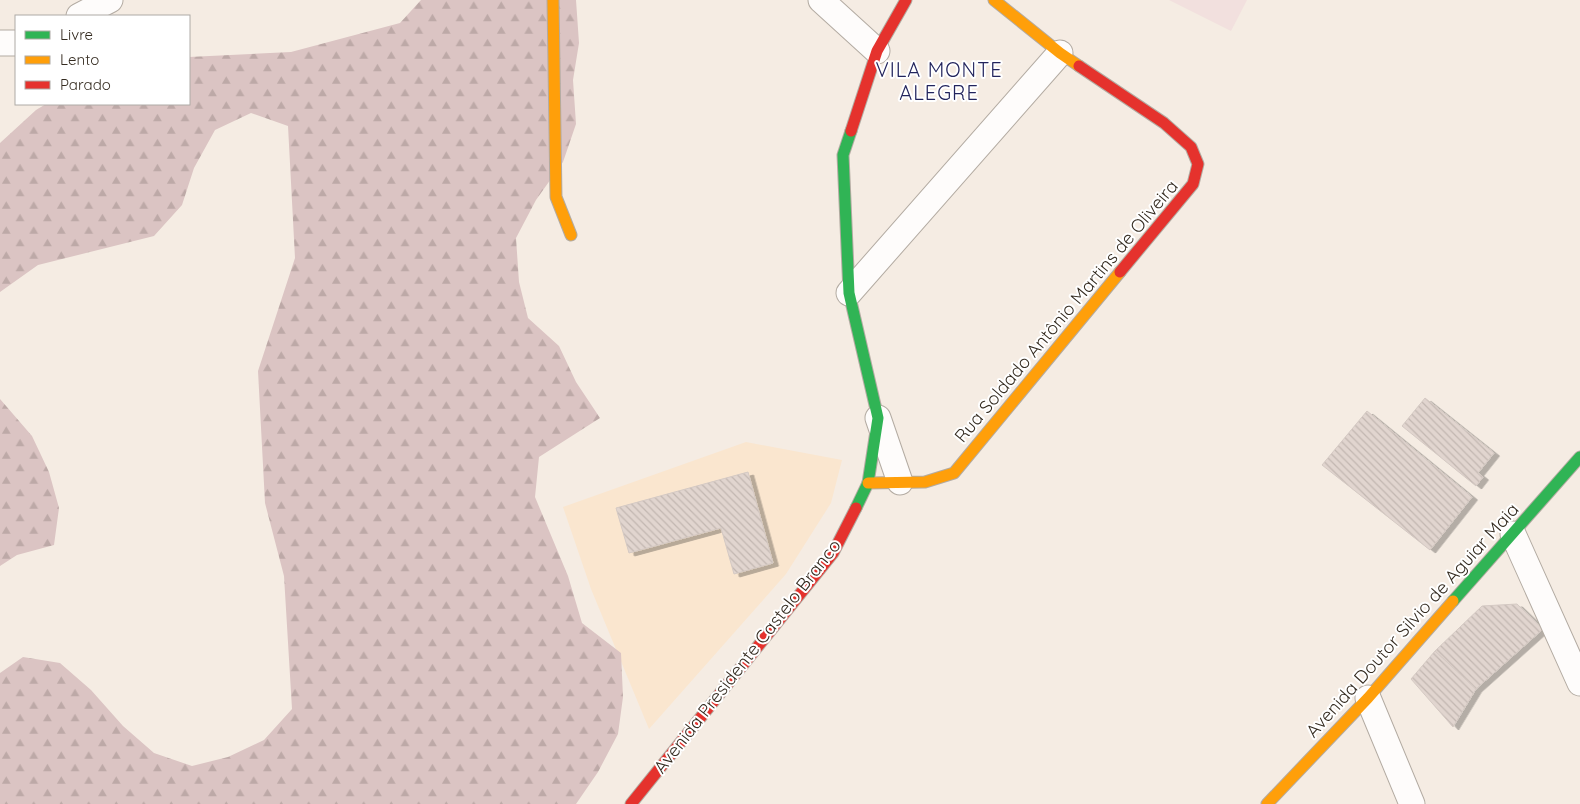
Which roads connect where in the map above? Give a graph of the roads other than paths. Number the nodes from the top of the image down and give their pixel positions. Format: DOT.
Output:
graph roads {
  1 [pos="110,0"];
  2 [pos="553,0"];
  3 [pos="821,0"];
  4 [pos="906,0"];
  5 [pos="994,0"];
  6 [pos="81,15"];
  7 [pos="0,43"];
  8 [pos="15,43"];
  9 [pos="877,52"];
  10 [pos="1060,53"];
  11 [pos="571,235"];
  12 [pos="848,293"];
  13 [pos="878,418"];
  14 [pos="1580,457"];
  15 [pos="900,482"];
  16 [pos="868,483"];
  17 [pos="1514,534"];
  18 [pos="1580,683"];
  19 [pos="1368,698"];
  20 [pos="631,804"];
  21 [pos="1267,804"];
  22 [pos="1412,804"];
  1 -- 6 [label="street"];
  2 -- 11 [label="street"];
  3 -- 9 [label="street"];
  4 -- 9 [label="street, Avenida Presidente Castelo Branco"];
  5 -- 10 [label="street, Rua Soldado Antônio Martins de Oliveira"];
  7 -- 8 [label="street"];
  9 -- 12 [label="street, Avenida Presidente Castelo Branco"];
  10 -- 12 [label="street"];
  10 -- 15 [label="street, Rua Soldado Antônio Martins de Oliveira"];
  12 -- 13 [label="street, Avenida Presidente Castelo Branco"];
  13 -- 15 [label="street, Avenida Presidente Castelo Branco"];
  13 -- 16 [label="street, Avenida Presidente Castelo Branco"];
  14 -- 17 [label="street, Avenida Doutor Silvio de Aguiar Maia"];
  15 -- 16 [label="street, Rua Soldado Antônio Martins de Oliveira"];
  16 -- 20 [label="street, Avenida Presidente Castelo Branco"];
  17 -- 18 [label="street"];
  17 -- 19 [label="street, Avenida Doutor Silvio de Aguiar Maia"];
  19 -- 21 [label="street, Avenida Doutor Silvio de Aguiar Maia"];
  19 -- 22 [label="street"];
}
